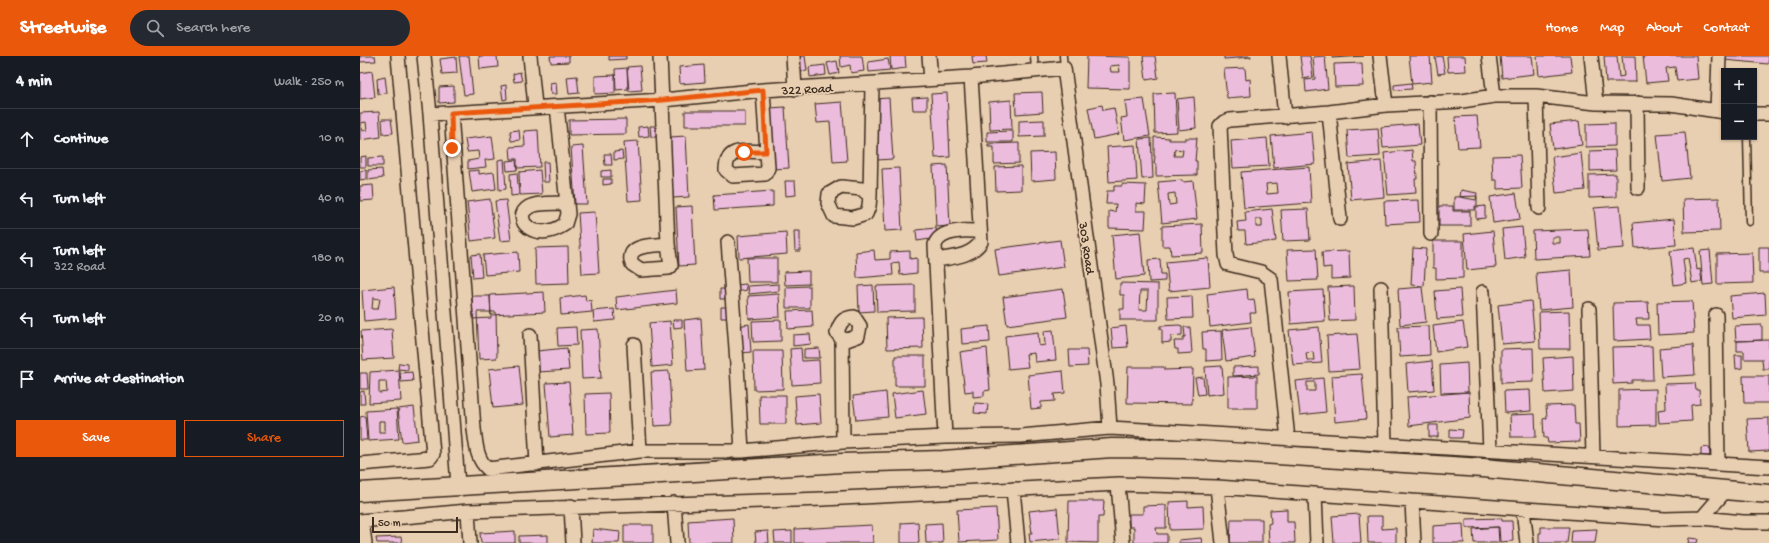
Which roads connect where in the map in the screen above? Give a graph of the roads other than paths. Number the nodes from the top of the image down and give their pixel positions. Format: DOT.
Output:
graph roads {
  1 [pos="398,56"];
  2 [pos="424,56"];
  3 [pos="530,56"];
  4 [pos="660,56"];
  5 [pos="792,56"];
  6 [pos="929,56"];
  7 [pos="1034,56"];
  8 [pos="1279,56"];
  9 [pos="1380,56"];
  10 [pos="1489,56"];
  11 [pos="1591,56"];
  12 [pos="1719,56"];
  13 [pos="1064,62"];
  14 [pos="1035,70"];
  15 [pos="971,77"];
  16 [pos="931,79"];
  17 [pos="872,84"];
  18 [pos="795,89"];
  19 [pos="763,90"];
  20 [pos="1494,96"];
  21 [pos="1536,96"];
  22 [pos="663,100"];
  23 [pos="1430,102"];
  24 [pos="1596,103"];
  25 [pos="1637,104"];
  26 [pos="1386,105"];
  27 [pos="535,106"];
  28 [pos="557,106"];
  29 [pos="1329,112"];
  30 [pos="1720,112"];
  31 [pos="451,113"];
  32 [pos="430,114"];
  33 [pos="1757,114"];
  34 [pos="1769,114"];
  35 [pos="1285,116"];
  36 [pos="1747,140"];
  37 [pos="766,152"];
  38 [pos="1638,188"];
  39 [pos="870,196"];
  40 [pos="566,203"];
  41 [pos="1539,208"];
  42 [pos="1340,219"];
  43 [pos="1749,222"];
  44 [pos="980,232"];
  45 [pos="1431,234"];
  46 [pos="728,242"];
  47 [pos="668,244"];
  48 [pos="936,260"];
  49 [pos="1381,288"];
  50 [pos="1484,292"];
  51 [pos="1589,308"];
  52 [pos="1716,315"];
  53 [pos="530,335"];
  54 [pos="842,339"];
  55 [pos="634,345"];
  56 [pos="1110,428"];
  57 [pos="945,437"];
  58 [pos="1288,438"];
  59 [pos="843,442"];
  60 [pos="1385,445"];
  61 [pos="1490,450"];
  62 [pos="640,451"];
  63 [pos="742,451"];
  64 [pos="1593,456"];
  65 [pos="551,461"];
  66 [pos="360,464"];
  67 [pos="537,464"];
  68 [pos="1718,464"];
  69 [pos="1769,467"];
  70 [pos="554,480"];
  71 [pos="1118,484"];
  72 [pos="458,485"];
  73 [pos="1217,488"];
  74 [pos="1013,489"];
  75 [pos="1726,490"];
  76 [pos="360,492"];
  77 [pos="1769,494"];
  78 [pos="1315,495"];
  79 [pos="1412,501"];
  80 [pos="674,503"];
  81 [pos="571,506"];
  82 [pos="1523,510"];
  83 [pos="468,511"];
  84 [pos="1702,518"];
  85 [pos="361,521"];
  86 [pos="1769,522"];
  87 [pos="365,543"];
  88 [pos="470,543"];
  89 [pos="573,543"];
  90 [pos="677,543"];
  91 [pos="1018,543"];
  92 [pos="1123,543"];
  93 [pos="1223,543"];
  94 [pos="1317,543"];
  95 [pos="1414,543"];
  96 [pos="1527,543"];
  1 -- 66 [label="street"];
  2 -- 32 [label="street"];
  3 -- 27 [label="street"];
  4 -- 22 [label="street"];
  5 -- 18 [label="street"];
  6 -- 16 [label="street"];
  7 -- 14 [label="lane"];
  8 -- 35 [label="street"];
  9 -- 26 [label="street"];
  10 -- 20 [label="street"];
  11 -- 24 [label="street"];
  12 -- 30 [label="street"];
  13 -- 14 [label="street, 322 Road"];
  13 -- 56 [label="street, 303 Road"];
  14 -- 15 [label="street, 322 Road"];
  15 -- 16 [label="street, 322 Road"];
  15 -- 44 [label="street"];
  16 -- 17 [label="street, 322 Road"];
  17 -- 18 [label="street, 322 Road"];
  17 -- 39 [label="street"];
  18 -- 19 [label="street, 322 Road"];
  19 -- 22 [label="street, 322 Road"];
  19 -- 37 [label="street"];
  20 -- 21 [label="street"];
  20 -- 23 [label="street"];
  21 -- 24 [label="street"];
  21 -- 41 [label="street"];
  22 -- 28 [label="street, 322 Road"];
  22 -- 47 [label="street"];
  23 -- 26 [label="street"];
  23 -- 45 [label="street"];
  24 -- 25 [label="street"];
  25 -- 30 [label="street"];
  25 -- 38 [label="street"];
  26 -- 29 [label="street"];
  27 -- 28 [label="street, 322 Road"];
  27 -- 31 [label="street, 322 Road"];
  28 -- 40 [label="street"];
  29 -- 35 [label="street"];
  29 -- 42 [label="street"];
  31 -- 32 [label="street, 322 Road"];
  31 -- 67 [label="street"];
  32 -- 72 [label="street"];
  33 -- 34 [label="street"];
  35 -- 58 [label="street"];
  36 -- 43 [label="lane"];
  44 -- 48 [label="street"];
  44 -- 48 [label="street"];
  46 -- 63 [label="street"];
  48 -- 57 [label="street"];
  49 -- 60 [label="street"];
  50 -- 61 [label="street"];
  51 -- 64 [label="street"];
  52 -- 68 [label="street"];
  53 -- 67 [label="street"];
  54 -- 59 [label="street"];
  55 -- 62 [label="street"];
  56 -- 57 [label="street"];
  56 -- 58 [label="street"];
  57 -- 59 [label="street"];
  58 -- 60 [label="street"];
  59 -- 63 [label="street"];
  60 -- 61 [label="street"];
  61 -- 64 [label="street"];
  62 -- 63 [label="street"];
  62 -- 65 [label="street"];
  64 -- 68 [label="street"];
  65 -- 67 [label="street"];
  65 -- 70 [label="street"];
  68 -- 69 [label="street"];
  70 -- 72 [label="street"];
  70 -- 75 [label="street"];
  71 -- 73 [label="street"];
  71 -- 74 [label="street"];
  71 -- 92 [label="street"];
  72 -- 76 [label="street"];
  73 -- 78 [label="street"];
  73 -- 93 [label="street"];
  74 -- 80 [label="street"];
  74 -- 91 [label="street"];
  75 -- 77 [label="street"];
  75 -- 84 [label="street"];
  78 -- 79 [label="street"];
  78 -- 94 [label="street"];
  79 -- 82 [label="street"];
  79 -- 95 [label="street"];
  80 -- 81 [label="street"];
  80 -- 90 [label="street"];
  81 -- 83 [label="street"];
  81 -- 89 [label="street"];
  82 -- 84 [label="street"];
  82 -- 96 [label="street"];
  83 -- 85 [label="street"];
  83 -- 88 [label="street"];
  84 -- 86 [label="street"];
  85 -- 87 [label="street"];
}
